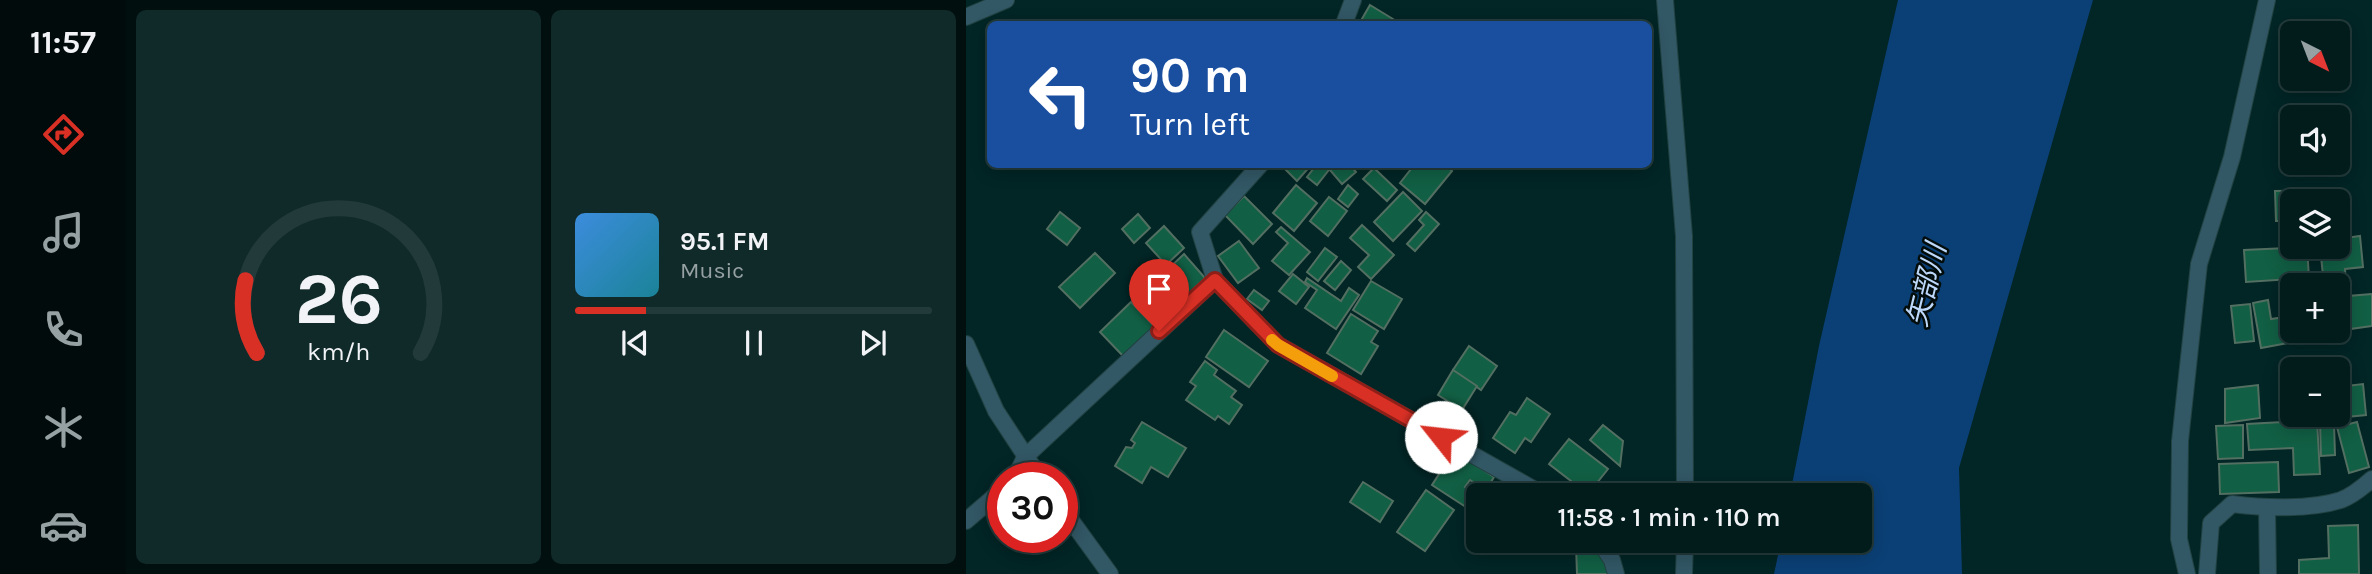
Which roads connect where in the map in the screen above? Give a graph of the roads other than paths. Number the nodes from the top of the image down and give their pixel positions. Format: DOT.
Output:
graph roads {
  1 [pos="1006,0"];
  2 [pos="1353,0"];
  3 [pos="1665,0"];
  4 [pos="2267,0"];
  5 [pos="966,18"];
  6 [pos="1345,21"];
  7 [pos="1257,168"];
  8 [pos="1215,280"];
  9 [pos="966,344"];
  10 [pos="1025,457"];
  11 [pos="1023,462"];
  12 [pos="1029,462"];
  13 [pos="2372,479"];
  14 [pos="1523,483"];
  15 [pos="1685,483"];
  16 [pos="987,503"];
  17 [pos="2267,509"];
  18 [pos="966,521"];
  19 [pos="1078,531"];
  20 [pos="1608,553"];
  21 [pos="1685,553"];
  22 [pos="1110,574"];
  23 [pos="1616,574"];
  24 [pos="1685,574"];
  25 [pos="2187,574"];
  26 [pos="2207,574"];
  27 [pos="2268,574"];
  1 -- 5 [label="street"];
  2 -- 6 [label="street"];
  3 -- 15 [label="street"];
  4 -- 25 [label="street"];
  7 -- 8 [label="street"];
  8 -- 10 [label="street"];
  8 -- 14 [label="street"];
  9 -- 10 [label="street"];
  10 -- 11 [label="street"];
  10 -- 12 [label="street"];
  13 -- 17 [label="street"];
  16 -- 18 [label="street"];
  17 -- 26 [label="street"];
  17 -- 27 [label="street"];
  19 -- 22 [label="street"];
  20 -- 23 [label="street"];
  21 -- 24 [label="street"];
}
